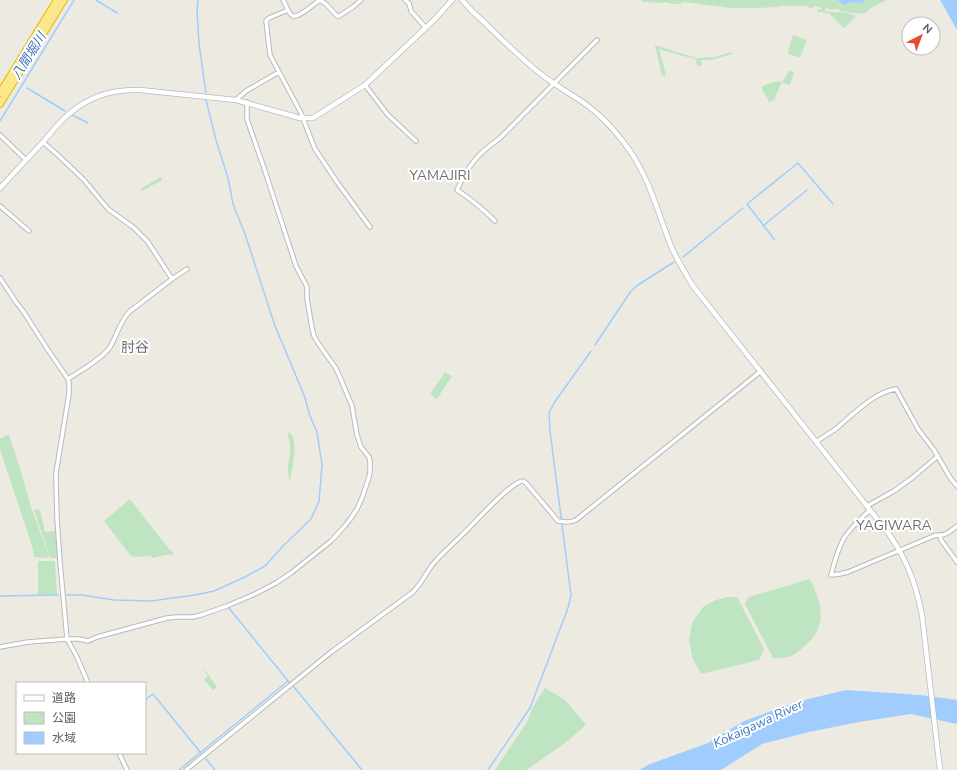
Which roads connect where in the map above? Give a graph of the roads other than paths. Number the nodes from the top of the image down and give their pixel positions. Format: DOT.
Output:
graph roads {
  1 [pos="57,0"];
  2 [pos="64,0"];
  3 [pos="283,0"];
  4 [pos="361,0"];
  5 [pos="405,0"];
  6 [pos="452,0"];
  7 [pos="462,0"];
  8 [pos="288,10"];
  9 [pos="426,28"];
  10 [pos="597,40"];
  11 [pos="279,72"];
  12 [pos="554,84"];
  13 [pos="365,85"];
  14 [pos="0,92"];
  15 [pos="236,100"];
  16 [pos="247,102"];
  17 [pos="0,104"];
  18 [pos="304,118"];
  19 [pos="0,135"];
  20 [pos="416,141"];
  21 [pos="43,142"];
  22 [pos="26,160"];
  23 [pos="0,188"];
  24 [pos="0,206"];
  25 [pos="494,221"];
  26 [pos="370,226"];
  27 [pos="29,231"];
  28 [pos="187,269"];
  29 [pos="0,278"];
  30 [pos="172,279"];
  31 [pos="761,371"];
  32 [pos="68,379"];
  33 [pos="816,442"];
  34 [pos="938,456"];
  35 [pos="957,486"];
  36 [pos="869,508"];
  37 [pos="957,526"];
  38 [pos="940,535"];
  39 [pos="900,551"];
  40 [pos="957,562"];
  41 [pos="68,639"];
  42 [pos="0,647"];
  43 [pos="88,682"];
  44 [pos="119,754"];
  45 [pos="127,770"];
  46 [pos="186,770"];
  47 [pos="940,770"];
  1 -- 14 [label="highway"];
  2 -- 17 [label="highway"];
  3 -- 8 [label="street"];
  4 -- 8 [label="street"];
  5 -- 9 [label="street"];
  6 -- 9 [label="street"];
  7 -- 12 [label="street"];
  8 -- 11 [label="street"];
  9 -- 13 [label="street"];
  10 -- 12 [label="street"];
  11 -- 15 [label="street"];
  11 -- 18 [label="street"];
  12 -- 25 [label="street"];
  12 -- 31 [label="street"];
  13 -- 18 [label="street"];
  13 -- 20 [label="street"];
  15 -- 16 [label="street"];
  15 -- 21 [label="street"];
  16 -- 18 [label="street"];
  16 -- 41 [label="street"];
  18 -- 26 [label="street"];
  19 -- 22 [label="street"];
  21 -- 22 [label="street"];
  21 -- 30 [label="street"];
  22 -- 23 [label="street"];
  24 -- 27 [label="street"];
  28 -- 30 [label="street"];
  29 -- 32 [label="street"];
  30 -- 32 [label="street"];
  31 -- 33 [label="street"];
  31 -- 46 [label="street"];
  32 -- 41 [label="street"];
  33 -- 34 [label="street"];
  33 -- 36 [label="street"];
  34 -- 35 [label="street"];
  34 -- 36 [label="street"];
  36 -- 39 [label="street"];
  36 -- 39 [label="street"];
  37 -- 38 [label="street"];
  38 -- 39 [label="street"];
  38 -- 40 [label="street"];
  39 -- 47 [label="street"];
  41 -- 42 [label="street"];
  41 -- 43 [label="street"];
  44 -- 45 [label="street"];
}
